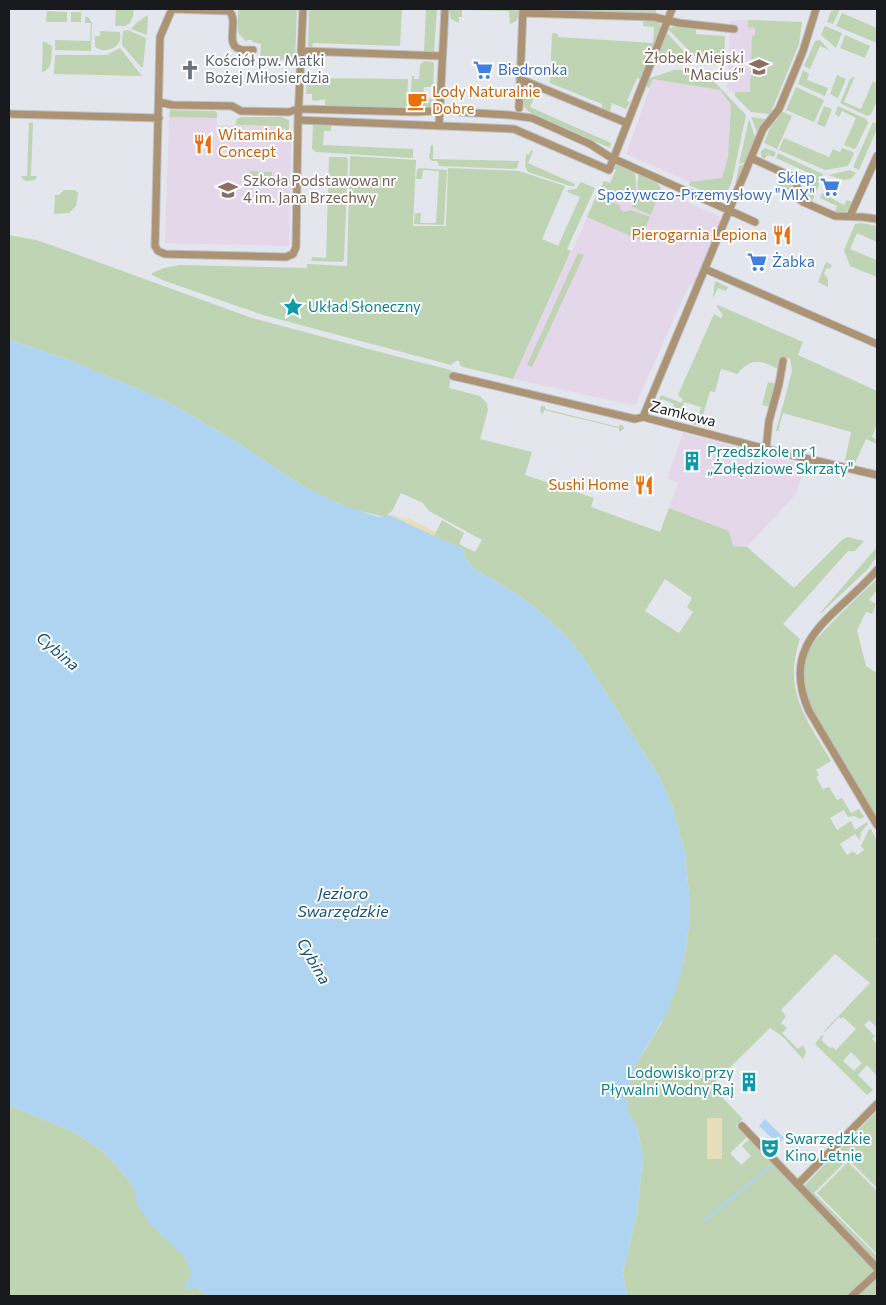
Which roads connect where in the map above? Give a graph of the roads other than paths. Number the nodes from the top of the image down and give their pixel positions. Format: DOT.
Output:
graph roads {
  1 [pos="172,9"];
  2 [pos="303,9"];
  3 [pos="444,9"];
  4 [pos="672,9"];
  5 [pos="816,9"];
  6 [pos="523,11"];
  7 [pos="667,20"];
  8 [pos="734,29"];
  9 [pos="253,50"];
  10 [pos="302,52"];
  11 [pos="442,56"];
  12 [pos="520,79"];
  13 [pos="159,102"];
  14 [pos="519,108"];
  15 [pos="9,114"];
  16 [pos="158,118"];
  17 [pos="298,120"];
  18 [pos="627,123"];
  19 [pos="439,124"];
  20 [pos="877,156"];
  21 [pos="751,158"];
  22 [pos="614,159"];
  23 [pos="728,211"];
  24 [pos="850,216"];
  25 [pos="877,219"];
  26 [pos="755,222"];
  27 [pos="705,269"];
  28 [pos="877,344"];
  29 [pos="782,361"];
  30 [pos="453,376"];
  31 [pos="643,417"];
  32 [pos="766,450"];
  33 [pos="877,475"];
  34 [pos="877,570"];
  35 [pos="877,825"];
  36 [pos="877,1104"];
  37 [pos="742,1126"];
  38 [pos="798,1184"];
  39 [pos="877,1268"];
  40 [pos="877,1273"];
  41 [pos="852,1296"];
  1 -- 9 [label="street"];
  1 -- 13 [label="street"];
  2 -- 10 [label="street"];
  3 -- 11 [label="street"];
  4 -- 7 [label="street"];
  5 -- 21 [label="street"];
  6 -- 7 [label="street"];
  6 -- 12 [label="street"];
  7 -- 8 [label="street"];
  7 -- 18 [label="street"];
  10 -- 11 [label="street"];
  10 -- 17 [label="street"];
  11 -- 19 [label="street"];
  12 -- 14 [label="street"];
  12 -- 18 [label="street"];
  13 -- 16 [label="street"];
  13 -- 22 [label="street"];
  15 -- 16 [label="street"];
  16 -- 17 [label="street"];
  17 -- 19 [label="street"];
  18 -- 22 [label="street"];
  19 -- 22 [label="street"];
  20 -- 24 [label="street"];
  21 -- 23 [label="street"];
  21 -- 24 [label="street"];
  22 -- 23 [label="street"];
  23 -- 26 [label="street"];
  23 -- 27 [label="street"];
  24 -- 25 [label="street"];
  27 -- 28 [label="street"];
  27 -- 31 [label="street"];
  29 -- 32 [label="street"];
  30 -- 31 [label="street, Zamkowa"];
  31 -- 32 [label="street, Zamkowa"];
  32 -- 33 [label="street, Zamkowa"];
  34 -- 35 [label="street"];
  36 -- 38 [label="street"];
  37 -- 38 [label="street"];
  38 -- 39 [label="street"];
  40 -- 41 [label="street"];
}
